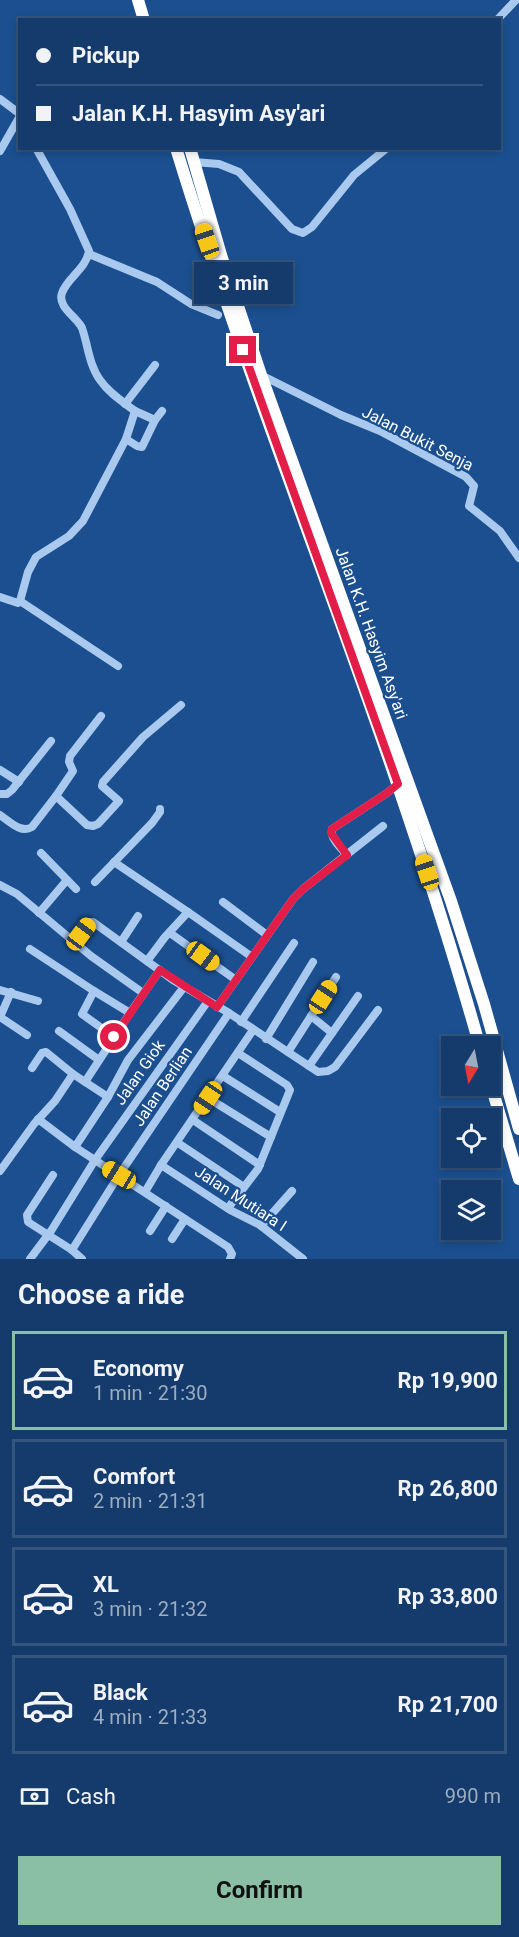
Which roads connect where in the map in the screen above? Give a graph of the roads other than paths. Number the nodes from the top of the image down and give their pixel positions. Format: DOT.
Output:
graph roads {
  1 [pos="130,0"];
  2 [pos="138,0"];
  3 [pos="146,0"];
  4 [pos="516,0"];
  5 [pos="135,18"];
  6 [pos="143,18"];
  7 [pos="151,18"];
  8 [pos="499,18"];
  9 [pos="0,99"];
  10 [pos="18,113"];
  11 [pos="18,119"];
  12 [pos="37,150"];
  13 [pos="175,150"];
  14 [pos="191,150"];
  15 [pos="385,150"];
  16 [pos="0,151"];
  17 [pos="194,162"];
  18 [pos="89,254"];
  19 [pos="218,315"];
  20 [pos="155,365"];
  21 [pos="261,375"];
  22 [pos="125,404"];
  23 [pos="135,411"];
  24 [pos="162,411"];
  25 [pos="154,420"];
  26 [pos="126,440"];
  27 [pos="519,558"];
  28 [pos="0,597"];
  29 [pos="20,601"];
  30 [pos="118,666"];
  31 [pos="181,705"];
  32 [pos="101,716"];
  33 [pos="51,741"];
  34 [pos="0,770"];
  35 [pos="19,782"];
  36 [pos="398,784"];
  37 [pos="0,794"];
  38 [pos="56,796"];
  39 [pos="160,809"];
  40 [pos="0,815"];
  41 [pos="383,826"];
  42 [pos="41,853"];
  43 [pos="347,855"];
  44 [pos="114,862"];
  45 [pos="67,880"];
  46 [pos="95,882"];
  47 [pos="0,885"];
  48 [pos="76,889"];
  49 [pos="223,903"];
  50 [pos="188,912"];
  51 [pos="39,913"];
  52 [pos="138,916"];
  53 [pos="170,933"];
  54 [pos="267,935"];
  55 [pos="74,942"];
  56 [pos="121,942"];
  57 [pos="294,943"];
  58 [pos="30,949"];
  59 [pos="252,957"];
  60 [pos="147,961"];
  61 [pos="313,962"];
  62 [pos="160,970"];
  63 [pos="336,977"];
  64 [pos="236,980"];
  65 [pos="184,987"];
  66 [pos="0,990"];
  67 [pos="94,991"];
  68 [pos="11,992"];
  69 [pos="143,993"];
  70 [pos="358,996"];
  71 [pos="38,1001"];
  72 [pos="208,1001"];
  73 [pos="217,1007"];
  74 [pos="378,1010"];
  75 [pos="130,1013"];
  76 [pos="229,1013"];
  77 [pos="311,1016"];
  78 [pos="241,1022"];
  79 [pos="253,1030"];
  80 [pos="59,1031"];
  81 [pos="332,1033"];
  82 [pos="27,1035"];
  83 [pos="477,1036"];
  84 [pos="114,1037"];
  85 [pos="266,1039"];
  86 [pos="288,1052"];
  87 [pos="238,1053"];
  88 [pos="99,1060"];
  89 [pos="309,1066"];
  90 [pos="32,1068"];
  91 [pos="74,1074"];
  92 [pos="223,1076"];
  93 [pos="86,1082"];
  94 [pos="494,1096"];
  95 [pos="108,1097"];
  96 [pos="208,1098"];
  97 [pos="280,1112"];
  98 [pos="38,1119"];
  99 [pos="193,1120"];
  100 [pos="519,1129"];
  101 [pos="271,1137"];
  102 [pos="177,1143"];
  103 [pos="75,1147"];
  104 [pos="95,1160"];
  105 [pos="161,1165"];
  106 [pos="260,1165"];
  107 [pos="0,1171"];
  108 [pos="53,1175"];
  109 [pos="119,1175"];
  110 [pos="519,1179"];
  111 [pos="244,1187"];
  112 [pos="292,1191"];
  113 [pos="145,1192"];
  114 [pos="166,1206"];
  115 [pos="228,1208"];
  116 [pos="185,1219"];
  117 [pos="261,1226"];
  118 [pos="150,1231"];
  119 [pos="48,1235"];
  120 [pos="172,1239"];
  121 [pos="72,1250"];
  122 [pos="292,1256"];
  123 [pos="231,1258"];
  124 [pos="30,1259"];
  125 [pos="82,1259"];
  126 [pos="303,1259"];
  1 -- 5 [label="highway"];
  2 -- 6 [label="highway"];
  3 -- 7 [label="highway"];
  4 -- 8 [label="street"];
  9 -- 10 [label="street"];
  11 -- 16 [label="street"];
  12 -- 18 [label="street"];
  13 -- 36 [label="highway, Jalan K.H. Hasyim Asy'ari"];
  14 -- 17 [label="highway, Jalan K.H. Hasyim Asy'ari"];
  15 -- 17 [label="street"];
  17 -- 21 [label="highway, Jalan K.H. Hasyim Asy'ari"];
  18 -- 19 [label="street"];
  18 -- 22 [label="street"];
  20 -- 22 [label="street"];
  21 -- 27 [label="street, Jalan Bukit Senja"];
  21 -- 100 [label="highway, Jalan K.H. Hasyim Asy'ari"];
  22 -- 23 [label="street"];
  23 -- 25 [label="street"];
  23 -- 26 [label="street"];
  24 -- 25 [label="street"];
  25 -- 26 [label="street"];
  26 -- 29 [label="street"];
  28 -- 29 [label="street"];
  29 -- 30 [label="street"];
  31 -- 38 [label="street"];
  32 -- 38 [label="street"];
  33 -- 35 [label="street"];
  34 -- 35 [label="street"];
  35 -- 37 [label="street"];
  36 -- 43 [label="street"];
  36 -- 83 [label="highway, Jalan K.H. Hasyim Asy'ari"];
  38 -- 40 [label="street"];
  39 -- 44 [label="street"];
  41 -- 43 [label="street"];
  42 -- 45 [label="street"];
  43 -- 54 [label="street"];
  44 -- 46 [label="street"];
  44 -- 50 [label="street"];
  45 -- 48 [label="street"];
  45 -- 51 [label="street"];
  47 -- 51 [label="street"];
  49 -- 54 [label="street"];
  50 -- 53 [label="street"];
  50 -- 59 [label="street"];
  51 -- 55 [label="street"];
  52 -- 56 [label="street"];
  53 -- 60 [label="street"];
  53 -- 64 [label="street"];
  54 -- 59 [label="street"];
  55 -- 56 [label="street"];
  55 -- 69 [label="street"];
  56 -- 60 [label="street"];
  57 -- 78 [label="street"];
  58 -- 67 [label="street"];
  59 -- 64 [label="street"];
  60 -- 62 [label="street"];
  61 -- 85 [label="street"];
  62 -- 65 [label="street"];
  62 -- 69 [label="street"];
  63 -- 77 [label="street"];
  64 -- 73 [label="street"];
  65 -- 72 [label="street"];
  65 -- 95 [label="street"];
  66 -- 68 [label="street"];
  67 -- 75 [label="street"];
  67 -- 84 [label="street"];
  68 -- 71 [label="street"];
  68 -- 82 [label="street"];
  69 -- 75 [label="street"];
  70 -- 81 [label="street"];
  72 -- 73 [label="street"];
  72 -- 104 [label="street, Jalan Giok"];
  73 -- 76 [label="street"];
  74 -- 89 [label="street"];
  75 -- 84 [label="street"];
  76 -- 78 [label="street"];
  76 -- 109 [label="street, Jalan Berlian"];
  77 -- 81 [label="street"];
  77 -- 86 [label="street"];
  78 -- 79 [label="street"];
  79 -- 85 [label="street"];
  79 -- 87 [label="street"];
  80 -- 88 [label="street"];
  81 -- 89 [label="street"];
  84 -- 88 [label="street"];
  85 -- 86 [label="street"];
  86 -- 89 [label="street"];
  87 -- 92 [label="street"];
  87 -- 97 [label="street"];
  88 -- 93 [label="street"];
  90 -- 91 [label="street"];
  91 -- 93 [label="street"];
  91 -- 98 [label="street"];
  92 -- 96 [label="street"];
  92 -- 97 [label="street"];
  93 -- 95 [label="street"];
  94 -- 110 [label="highway"];
  95 -- 103 [label="street"];
  96 -- 99 [label="street"];
  96 -- 101 [label="street"];
  97 -- 101 [label="street"];
  98 -- 103 [label="street"];
  98 -- 107 [label="street"];
  99 -- 102 [label="street"];
  99 -- 106 [label="street"];
  101 -- 106 [label="street"];
  102 -- 105 [label="street"];
  102 -- 111 [label="street"];
  103 -- 104 [label="street"];
  104 -- 109 [label="street"];
  104 -- 119 [label="street, Jalan Giok"];
  105 -- 113 [label="street"];
  105 -- 115 [label="street, Jalan Mutiara I"];
  106 -- 111 [label="street"];
  108 -- 119 [label="street"];
  109 -- 113 [label="street"];
  109 -- 121 [label="street, Jalan Berlian"];
  111 -- 115 [label="street"];
  112 -- 117 [label="street"];
  113 -- 114 [label="street"];
  114 -- 116 [label="street"];
  114 -- 118 [label="street"];
  115 -- 117 [label="street, Jalan Mutiara I"];
  116 -- 120 [label="street"];
  116 -- 123 [label="street"];
  117 -- 122 [label="street, Jalan Mutiara I"];
  119 -- 121 [label="street"];
  119 -- 124 [label="street, Jalan Giok"];
  121 -- 125 [label="street"];
  122 -- 126 [label="street, Jalan Mutiara I"];
}
